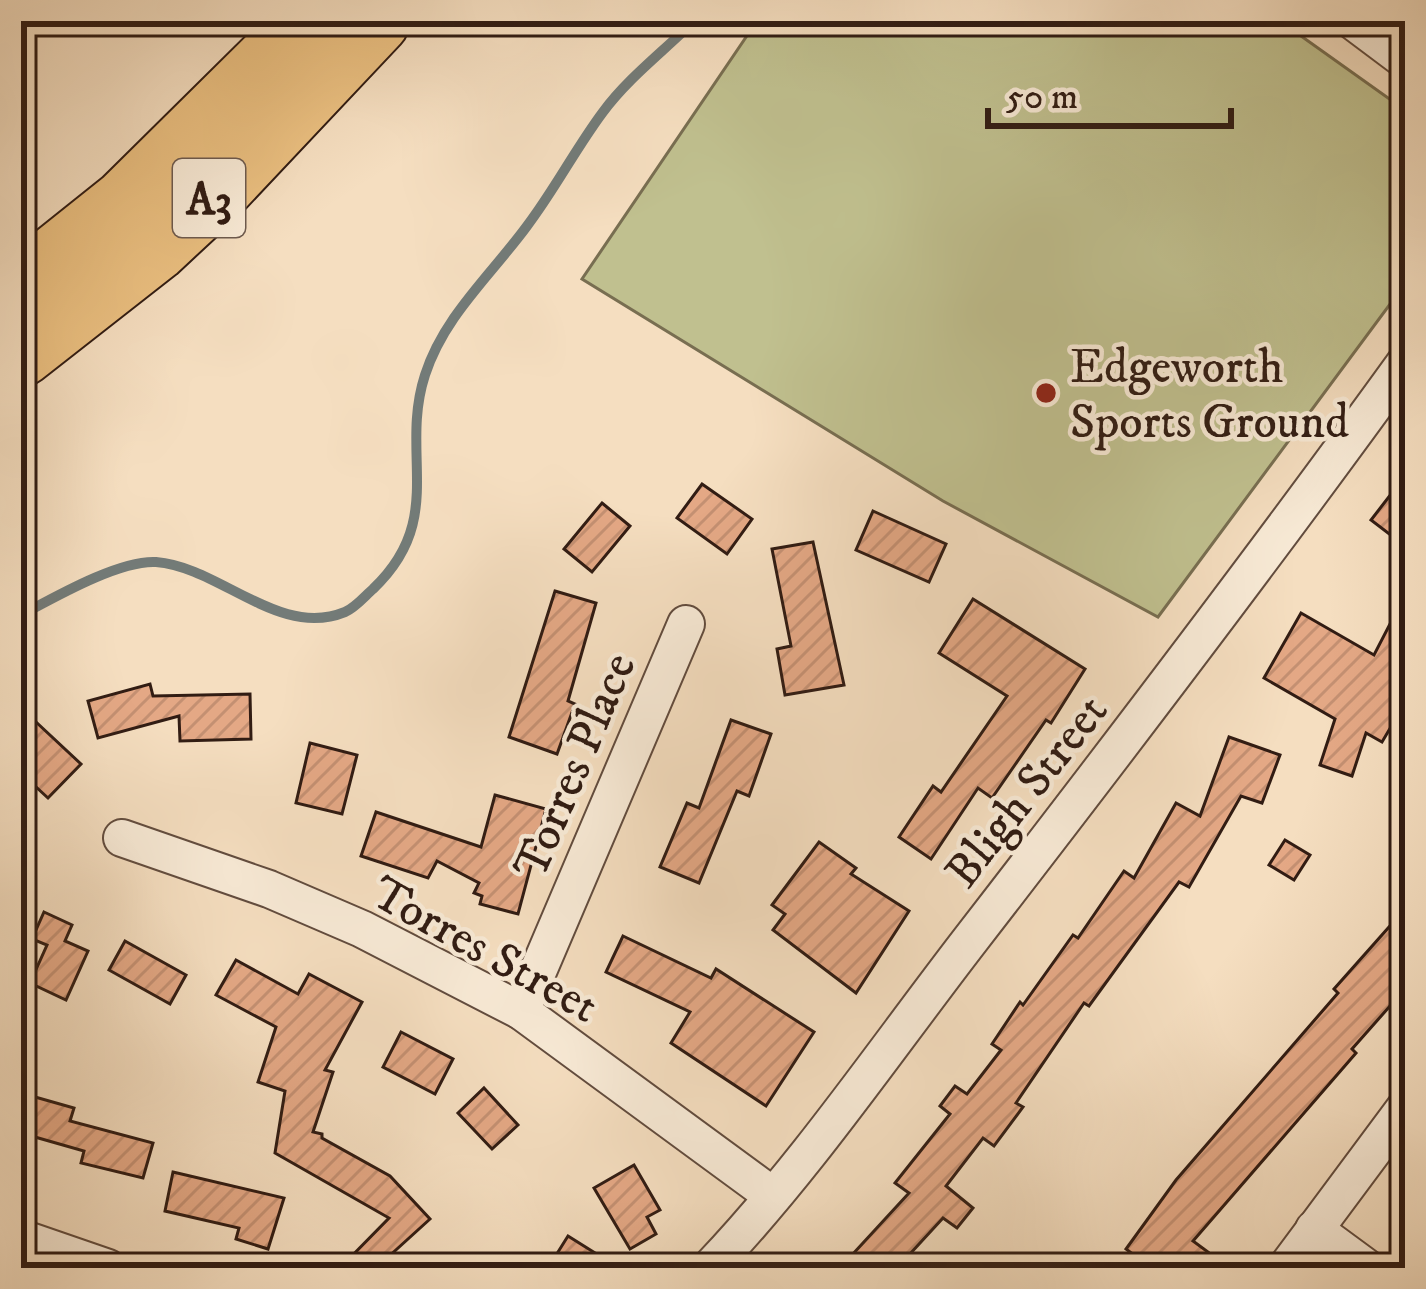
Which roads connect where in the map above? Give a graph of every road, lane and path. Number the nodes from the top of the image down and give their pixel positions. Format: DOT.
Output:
graph roads {
  1 [pos="309,21"];
  2 [pos="376,21"];
  3 [pos="1353,21"];
  4 [pos="1405,60"];
  5 [pos="21,286"];
  6 [pos="21,353"];
  7 [pos="1405,363"];
  8 [pos="686,624"];
  9 [pos="122,838"];
  10 [pos="521,1011"];
  11 [pos="1405,1108"];
  12 [pos="773,1196"];
  13 [pos="1314,1229"];
  14 [pos="21,1238"];
  15 [pos="108,1268"];
  16 [pos="710,1268"];
  17 [pos="1286,1268"];
  18 [pos="1367,1268"];
  1 -- 5 [label="highway, A3"];
  2 -- 6 [label="highway, A3"];
  3 -- 4 [label="street"];
  7 -- 12 [label="street, Bligh Street"];
  8 -- 10 [label="street, Torres Place"];
  9 -- 10 [label="street, Torres Street"];
  10 -- 12 [label="street, Torres Street"];
  11 -- 13 [label="street"];
  12 -- 16 [label="street, Bligh Street"];
  13 -- 17 [label="street"];
  13 -- 18 [label="street"];
  14 -- 15 [label="street"];
}
